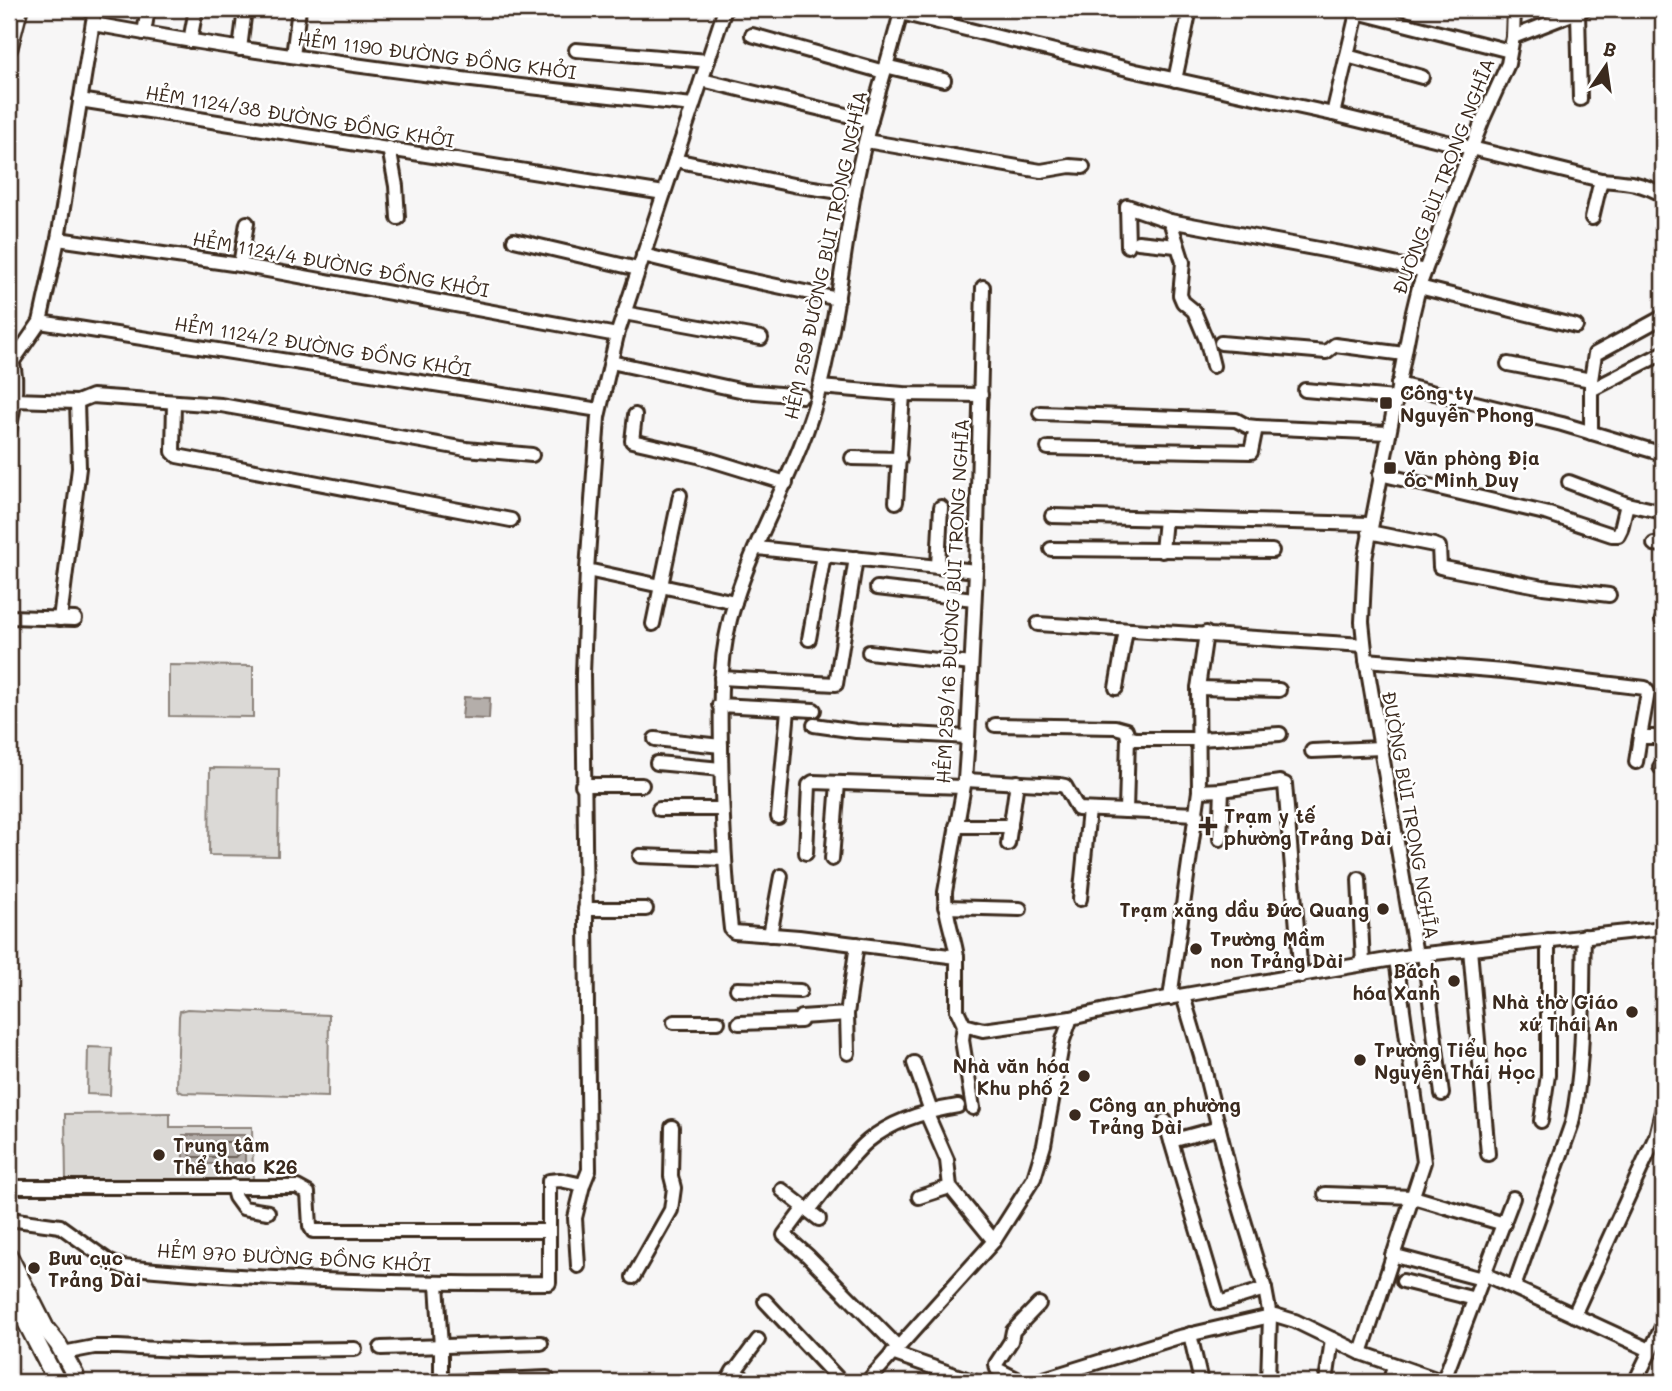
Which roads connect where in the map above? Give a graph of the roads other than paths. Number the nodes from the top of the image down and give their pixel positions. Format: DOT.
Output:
graph roads {
  1 [pos="19,9"];
  2 [pos="95,9"];
  3 [pos="148,9"];
  4 [pos="197,9"];
  5 [pos="245,9"];
  6 [pos="299,9"];
  7 [pos="725,9"];
  8 [pos="1190,9"];
  9 [pos="1514,9"];
  10 [pos="1357,10"];
  11 [pos="1581,10"];
  12 [pos="902,11"];
  13 [pos="93,24"];
  14 [pos="144,33"];
  15 [pos="752,35"];
  16 [pos="1513,37"];
  17 [pos="190,41"];
  18 [pos="9,48"];
  19 [pos="240,49"];
  20 [pos="576,50"];
  21 [pos="1510,51"];
  22 [pos="293,55"];
  23 [pos="1347,56"];
  24 [pos="708,61"];
  25 [pos="885,69"];
  26 [pos="1422,77"];
  27 [pos="702,80"];
  28 [pos="944,80"];
  29 [pos="1175,80"];
  30 [pos="1580,99"];
  31 [pos="80,100"];
  32 [pos="693,105"];
  33 [pos="1333,114"];
  34 [pos="871,121"];
  35 [pos="866,141"];
  36 [pos="389,148"];
  37 [pos="1472,148"];
  38 [pos="675,160"];
  39 [pos="1083,167"];
  40 [pos="1601,180"];
  41 [pos="1661,189"];
  42 [pos="664,193"];
  43 [pos="854,194"];
  44 [pos="398,218"];
  45 [pos="1592,218"];
  46 [pos="1170,222"];
  47 [pos="247,223"];
  48 [pos="58,239"];
  49 [pos="514,240"];
  50 [pos="1176,246"];
  51 [pos="643,255"];
  52 [pos="240,265"];
  53 [pos="639,268"];
  54 [pos="1425,271"];
  55 [pos="983,287"];
  56 [pos="1419,287"];
  57 [pos="838,299"];
  58 [pos="624,313"];
  59 [pos="1663,317"];
  60 [pos="40,322"];
  61 [pos="1576,326"];
  62 [pos="617,335"];
  63 [pos="761,338"];
  64 [pos="1221,343"];
  65 [pos="1663,353"];
  66 [pos="1404,354"];
  67 [pos="11,358"];
  68 [pos="611,362"];
  69 [pos="1508,364"];
  70 [pos="1213,366"];
  71 [pos="1398,384"];
  72 [pos="1591,385"];
  73 [pos="820,387"];
  74 [pos="1305,390"];
  75 [pos="903,394"];
  76 [pos="981,395"];
  77 [pos="802,396"];
  78 [pos="1395,398"];
  79 [pos="13,400"];
  80 [pos="77,402"];
  81 [pos="174,402"];
  82 [pos="599,410"];
  83 [pos="1040,413"];
  84 [pos="635,415"];
  85 [pos="1256,427"];
  86 [pos="9,432"];
  87 [pos="1388,433"];
  88 [pos="1591,433"];
  89 [pos="1048,448"];
  90 [pos="1663,454"];
  91 [pos="532,455"];
  92 [pos="852,458"];
  93 [pos="900,459"];
  94 [pos="1380,474"];
  95 [pos="1569,482"];
  96 [pos="786,483"];
  97 [pos="680,495"];
  98 [pos="896,502"];
  99 [pos="1627,504"];
  100 [pos="940,507"];
  101 [pos="1663,512"];
  102 [pos="1052,516"];
  103 [pos="1165,519"];
  104 [pos="512,520"];
  105 [pos="1370,528"];
  106 [pos="757,548"];
  107 [pos="1051,549"];
  108 [pos="1162,551"];
  109 [pos="1272,551"];
  110 [pos="824,555"];
  111 [pos="856,558"];
  112 [pos="938,566"];
  113 [pos="587,570"];
  114 [pos="976,571"];
  115 [pos="660,585"];
  116 [pos="877,589"];
  117 [pos="1609,595"];
  118 [pos="975,598"];
  119 [pos="735,602"];
  120 [pos="9,617"];
  121 [pos="60,619"];
  122 [pos="75,619"];
  123 [pos="1038,624"];
  124 [pos="653,625"];
  125 [pos="1126,630"];
  126 [pos="1206,633"];
  127 [pos="809,639"];
  128 [pos="1364,645"];
  129 [pos="869,652"];
  130 [pos="1366,660"];
  131 [pos="971,664"];
  132 [pos="720,678"];
  133 [pos="1116,688"];
  134 [pos="1198,688"];
  135 [pos="1279,690"];
  136 [pos="719,705"];
  137 [pos="788,710"];
  138 [pos="814,710"];
  139 [pos="814,725"];
  140 [pos="995,725"];
  141 [pos="1280,734"];
  142 [pos="968,737"];
  143 [pos="1128,737"];
  144 [pos="1640,737"];
  145 [pos="1663,737"];
  146 [pos="655,739"];
  147 [pos="1199,739"];
  148 [pos="721,746"];
  149 [pos="1381,748"];
  150 [pos="1312,751"];
  151 [pos="1636,762"];
  152 [pos="657,764"];
  153 [pos="722,769"];
  154 [pos="1017,782"];
  155 [pos="838,783"];
  156 [pos="964,784"];
  157 [pos="583,785"];
  158 [pos="642,785"];
  159 [pos="1222,790"];
  160 [pos="1199,791"];
  161 [pos="659,808"];
  162 [pos="721,809"];
  163 [pos="1090,810"];
  164 [pos="1126,811"];
  165 [pos="1197,814"];
  166 [pos="778,817"];
  167 [pos="956,826"];
  168 [pos="1011,826"];
  169 [pos="1220,839"];
  170 [pos="1008,844"];
  171 [pos="806,853"];
  172 [pos="640,856"];
  173 [pos="724,859"];
  174 [pos="832,859"];
  175 [pos="781,876"];
  176 [pos="1359,879"];
  177 [pos="1080,899"];
  178 [pos="945,907"];
  179 [pos="584,909"];
  180 [pos="646,909"];
  181 [pos="1020,909"];
  182 [pos="1663,928"];
  183 [pos="770,935"];
  184 [pos="1584,936"];
  185 [pos="1548,940"];
  186 [pos="857,944"];
  187 [pos="1470,949"];
  188 [pos="1420,954"];
  189 [pos="957,957"];
  190 [pos="1396,958"];
  191 [pos="1363,964"];
  192 [pos="1301,976"];
  193 [pos="737,989"];
  194 [pos="800,990"];
  195 [pos="1177,997"];
  196 [pos="847,1014"];
  197 [pos="1071,1018"];
  198 [pos="674,1022"];
  199 [pos="718,1022"];
  200 [pos="739,1023"];
  201 [pos="964,1024"];
  202 [pos="848,1053"];
  203 [pos="914,1063"];
  204 [pos="1442,1094"];
  205 [pos="958,1106"];
  206 [pos="1663,1107"];
  207 [pos="973,1108"];
  208 [pos="928,1112"];
  209 [pos="1165,1121"];
  210 [pos="1541,1121"];
  211 [pos="672,1127"];
  212 [pos="1219,1128"];
  213 [pos="1659,1138"];
  214 [pos="1171,1141"];
  215 [pos="1488,1154"];
  216 [pos="583,1185"];
  217 [pos="232,1186"];
  218 [pos="950,1186"];
  219 [pos="9,1187"];
  220 [pos="782,1191"];
  221 [pos="1325,1194"];
  222 [pos="919,1197"];
  223 [pos="1413,1197"];
  224 [pos="1513,1198"];
  225 [pos="268,1212"];
  226 [pos="810,1213"];
  227 [pos="9,1219"];
  228 [pos="1504,1224"];
  229 [pos="549,1231"];
  230 [pos="994,1241"];
  231 [pos="1392,1255"];
  232 [pos="9,1256"];
  233 [pos="578,1266"];
  234 [pos="633,1276"];
  235 [pos="1483,1276"];
  236 [pos="1403,1280"];
  237 [pos="437,1284"];
  238 [pos="1514,1287"];
  239 [pos="9,1289"];
  240 [pos="1265,1289"];
  241 [pos="1475,1299"];
  242 [pos="765,1301"];
  243 [pos="1039,1304"];
  244 [pos="14,1314"];
  245 [pos="1574,1315"];
  246 [pos="1270,1316"];
  247 [pos="1663,1325"];
  248 [pos="46,1329"];
  249 [pos="1190,1335"];
  250 [pos="1332,1339"];
  251 [pos="758,1340"];
  252 [pos="541,1343"];
  253 [pos="442,1347"];
  254 [pos="381,1348"];
  255 [pos="355,1349"];
  256 [pos="895,1350"];
  257 [pos="1650,1350"];
  258 [pos="63,1353"];
  259 [pos="1361,1353"];
  260 [pos="1394,1365"];
  261 [pos="735,1371"];
  262 [pos="75,1378"];
  263 [pos="547,1378"];
  264 [pos="57,1382"];
  265 [pos="441,1382"];
  266 [pos="447,1382"];
  267 [pos="727,1382"];
  268 [pos="749,1382"];
  269 [pos="841,1382"];
  270 [pos="867,1382"];
  271 [pos="975,1382"];
  272 [pos="1023,1382"];
  273 [pos="1034,1382"];
  274 [pos="1201,1382"];
  275 [pos="1268,1382"];
  276 [pos="1326,1382"];
  277 [pos="1390,1382"];
  278 [pos="1444,1382"];
  279 [pos="1635,1382"];
  1 -- 18 [label="main road"];
  2 -- 13 [label="street"];
  3 -- 14 [label="street"];
  4 -- 17 [label="street"];
  5 -- 19 [label="street"];
  6 -- 22 [label="street"];
  7 -- 24 [label="street"];
  8 -- 29 [label="street"];
  9 -- 16 [label="street, ĐƯỜNG BÙI TRỌNG NGHĨA"];
  10 -- 21 [label="street"];
  10 -- 23 [label="street"];
  11 -- 16 [label="street"];
  11 -- 30 [label="street"];
  12 -- 25 [label="street, HẺM 259 ĐƯỜNG BÙI TRỌNG NGHĨA"];
  12 -- 29 [label="street"];
  13 -- 14 [label="street, HẺM 1190 ĐƯỜNG ĐỒNG KHỞI"];
  13 -- 31 [label="street"];
  14 -- 17 [label="street, HẺM 1190 ĐƯỜNG ĐỒNG KHỞI"];
  15 -- 25 [label="street"];
  16 -- 21 [label="street, ĐƯỜNG BÙI TRỌNG NGHĨA"];
  17 -- 19 [label="street, HẺM 1190 ĐƯỜNG ĐỒNG KHỞI"];
  19 -- 22 [label="street, HẺM 1190 ĐƯỜNG ĐỒNG KHỞI"];
  20 -- 24 [label="street"];
  21 -- 37 [label="street, ĐƯỜNG BÙI TRỌNG NGHĨA"];
  22 -- 32 [label="street, HẺM 1190 ĐƯỜNG ĐỒNG KHỞI"];
  23 -- 26 [label="street"];
  23 -- 33 [label="street"];
  24 -- 27 [label="street"];
  25 -- 28 [label="street"];
  25 -- 34 [label="street, HẺM 259 ĐƯỜNG BÙI TRỌNG NGHĨA"];
  27 -- 32 [label="street"];
  27 -- 34 [label="street"];
  29 -- 33 [label="street"];
  31 -- 36 [label="street, HẺM 1124/38 ĐƯỜNG ĐỒNG KHỞI"];
  31 -- 48 [label="street"];
  32 -- 38 [label="street"];
  33 -- 37 [label="street"];
  34 -- 35 [label="street, HẺM 259 ĐƯỜNG BÙI TRỌNG NGHĨA"];
  35 -- 39 [label="street"];
  35 -- 43 [label="street, HẺM 259 ĐƯỜNG BÙI TRỌNG NGHĨA"];
  36 -- 42 [label="street, HẺM 1124/38 ĐƯỜNG ĐỒNG KHỞI"];
  36 -- 44 [label="street"];
  37 -- 40 [label="street"];
  37 -- 54 [label="street, ĐƯỜNG BÙI TRỌNG NGHĨA"];
  38 -- 42 [label="street"];
  38 -- 43 [label="street"];
  40 -- 41 [label="street"];
  40 -- 45 [label="street"];
  42 -- 51 [label="street"];
  43 -- 57 [label="street, HẺM 259 ĐƯỜNG BÙI TRỌNG NGHĨA"];
  46 -- 50 [label="street"];
  46 -- 50 [label="street"];
  46 -- 54 [label="street"];
  47 -- 52 [label="street"];
  48 -- 52 [label="street, HẺM 1124/4 ĐƯỜNG ĐỒNG KHỞI"];
  48 -- 60 [label="street"];
  49 -- 53 [label="street"];
  50 -- 70 [label="street"];
  51 -- 53 [label="street"];
  51 -- 57 [label="street"];
  52 -- 62 [label="street, HẺM 1124/4 ĐƯỜNG ĐỒNG KHỞI"];
  53 -- 58 [label="street"];
  54 -- 56 [label="street, ĐƯỜNG BÙI TRỌNG NGHĨA"];
  55 -- 76 [label="street, HẺM 259/16 ĐƯỜNG BÙI TRỌNG NGHĨA"];
  56 -- 61 [label="street"];
  56 -- 66 [label="street, ĐƯỜNG BÙI TRỌNG NGHĨA"];
  57 -- 73 [label="street, HẺM 259 ĐƯỜNG BÙI TRỌNG NGHĨA"];
  58 -- 62 [label="street"];
  58 -- 63 [label="street"];
  59 -- 72 [label="street"];
  60 -- 67 [label="street"];
  60 -- 82 [label="street, HẺM 1124/2 ĐƯỜNG ĐỒNG KHỞI"];
  62 -- 68 [label="street"];
  64 -- 66 [label="street"];
  65 -- 72 [label="street"];
  66 -- 71 [label="street, ĐƯỜNG BÙI TRỌNG NGHĨA"];
  67 -- 79 [label="street"];
  68 -- 77 [label="street"];
  68 -- 82 [label="street"];
  69 -- 72 [label="street"];
  71 -- 78 [label="street, ĐƯỜNG BÙI TRỌNG NGHĨA"];
  71 -- 88 [label="street"];
  72 -- 88 [label="street"];
  73 -- 75 [label="street"];
  73 -- 96 [label="street, HẺM 259 ĐƯỜNG BÙI TRỌNG NGHĨA"];
  74 -- 78 [label="street"];
  75 -- 76 [label="street"];
  75 -- 93 [label="street"];
  76 -- 114 [label="street, HẺM 259/16 ĐƯỜNG BÙI TRỌNG NGHĨA"];
  78 -- 87 [label="street, ĐƯỜNG BÙI TRỌNG NGHĨA"];
  79 -- 80 [label="street"];
  79 -- 86 [label="street"];
  80 -- 81 [label="street"];
  80 -- 121 [label="street"];
  81 -- 91 [label="street"];
  81 -- 104 [label="street"];
  82 -- 113 [label="street"];
  83 -- 85 [label="street"];
  84 -- 96 [label="street"];
  85 -- 87 [label="street"];
  85 -- 89 [label="street"];
  87 -- 94 [label="street, ĐƯỜNG BÙI TRỌNG NGHĨA"];
  88 -- 90 [label="street"];
  92 -- 93 [label="street"];
  93 -- 98 [label="street"];
  94 -- 99 [label="street"];
  94 -- 105 [label="street, ĐƯỜNG BÙI TRỌNG NGHĨA"];
  95 -- 99 [label="street"];
  96 -- 106 [label="street, HẺM 259 ĐƯỜNG BÙI TRỌNG NGHĨA"];
  97 -- 115 [label="street"];
  99 -- 101 [label="street"];
  100 -- 112 [label="street"];
  102 -- 103 [label="street"];
  103 -- 105 [label="street"];
  103 -- 108 [label="street"];
  105 -- 117 [label="street"];
  105 -- 128 [label="street, ĐƯỜNG BÙI TRỌNG NGHĨA"];
  106 -- 110 [label="street"];
  106 -- 119 [label="street, HẺM 259 ĐƯỜNG BÙI TRỌNG NGHĨA"];
  107 -- 108 [label="street"];
  108 -- 109 [label="street"];
  110 -- 111 [label="street"];
  110 -- 127 [label="street"];
  111 -- 112 [label="street"];
  111 -- 132 [label="street"];
  112 -- 114 [label="street"];
  113 -- 115 [label="street"];
  113 -- 157 [label="street"];
  114 -- 118 [label="street, HẺM 259/16 ĐƯỜNG BÙI TRỌNG NGHĨA"];
  115 -- 119 [label="street"];
  115 -- 124 [label="street"];
  116 -- 118 [label="street"];
  118 -- 131 [label="street, HẺM 259/16 ĐƯỜNG BÙI TRỌNG NGHĨA"];
  119 -- 132 [label="street, HẺM 259 ĐƯỜNG BÙI TRỌNG NGHĨA"];
  120 -- 121 [label="street"];
  121 -- 122 [label="street"];
  123 -- 125 [label="street"];
  125 -- 126 [label="street"];
  125 -- 133 [label="street"];
  126 -- 128 [label="street"];
  126 -- 134 [label="street"];
  128 -- 130 [label="street, ĐƯỜNG BÙI TRỌNG NGHĨA"];
  129 -- 131 [label="street"];
  130 -- 144 [label="street"];
  130 -- 149 [label="street, ĐƯỜNG BÙI TRỌNG NGHĨA"];
  131 -- 142 [label="street, HẺM 259/16 ĐƯỜNG BÙI TRỌNG NGHĨA"];
  132 -- 136 [label="street, HẺM 259 ĐƯỜNG BÙI TRỌNG NGHĨA"];
  134 -- 135 [label="street"];
  134 -- 147 [label="street"];
  136 -- 137 [label="street"];
  136 -- 148 [label="street, HẺM 259 ĐƯỜNG BÙI TRỌNG NGHĨA"];
  137 -- 138 [label="street"];
  137 -- 166 [label="street"];
  139 -- 142 [label="street"];
  140 -- 143 [label="street"];
  141 -- 147 [label="street"];
  142 -- 156 [label="street, HẺM 259/16 ĐƯỜNG BÙI TRỌNG NGHĨA"];
  143 -- 147 [label="street"];
  143 -- 164 [label="street"];
  144 -- 145 [label="street"];
  144 -- 151 [label="street"];
  146 -- 148 [label="street"];
  147 -- 160 [label="street"];
  148 -- 153 [label="street, HẺM 259 ĐƯỜNG BÙI TRỌNG NGHĨA"];
  149 -- 150 [label="street"];
  149 -- 188 [label="street, ĐƯỜNG BÙI TRỌNG NGHĨA"];
  152 -- 153 [label="street"];
  153 -- 162 [label="street, HẺM 259 ĐƯỜNG BÙI TRỌNG NGHĨA"];
  154 -- 156 [label="street"];
  154 -- 163 [label="street"];
  154 -- 168 [label="street"];
  155 -- 156 [label="street"];
  155 -- 171 [label="street"];
  155 -- 174 [label="street"];
  156 -- 167 [label="street, HẺM 259/16 ĐƯỜNG BÙI TRỌNG NGHĨA"];
  157 -- 158 [label="street"];
  157 -- 179 [label="street"];
  159 -- 160 [label="street"];
  159 -- 169 [label="street"];
  159 -- 192 [label="street"];
  160 -- 165 [label="street"];
  161 -- 162 [label="street"];
  162 -- 173 [label="street, HẺM 259 ĐƯỜNG BÙI TRỌNG NGHĨA"];
  163 -- 164 [label="street"];
  163 -- 177 [label="street"];
  164 -- 165 [label="street"];
  165 -- 195 [label="street"];
  167 -- 168 [label="street"];
  167 -- 178 [label="street, HẺM 259/16 ĐƯỜNG BÙI TRỌNG NGHĨA"];
  168 -- 170 [label="street"];
  172 -- 173 [label="street"];
  173 -- 183 [label="street, HẺM 259 ĐƯỜNG BÙI TRỌNG NGHĨA"];
  175 -- 183 [label="street"];
  176 -- 191 [label="street"];
  178 -- 181 [label="street"];
  178 -- 189 [label="street, HẺM 259/16 ĐƯỜNG BÙI TRỌNG NGHĨA"];
  179 -- 180 [label="street"];
  179 -- 216 [label="street"];
  182 -- 184 [label="street"];
  183 -- 186 [label="street, HẺM 259 ĐƯỜNG BÙI TRỌNG NGHĨA"];
  184 -- 185 [label="street"];
  184 -- 238 [label="street"];
  185 -- 187 [label="street"];
  185 -- 210 [label="street"];
  186 -- 189 [label="street, HẺM 259 ĐƯỜNG BÙI TRỌNG NGHĨA"];
  186 -- 196 [label="street"];
  187 -- 188 [label="street"];
  187 -- 215 [label="street"];
  188 -- 190 [label="street, ĐƯỜNG BÙI TRỌNG NGHĨA"];
  188 -- 204 [label="street"];
  189 -- 201 [label="street"];
  190 -- 191 [label="street, ĐƯỜNG BÙI TRỌNG NGHĨA"];
  190 -- 223 [label="street"];
  191 -- 192 [label="street, ĐƯỜNG BÙI TRỌNG NGHĨA"];
  192 -- 195 [label="street, ĐƯỜNG BÙI TRỌNG NGHĨA"];
  193 -- 194 [label="street"];
  195 -- 197 [label="street, ĐƯỜNG BÙI TRỌNG NGHĨA"];
  195 -- 212 [label="street"];
  196 -- 200 [label="street"];
  196 -- 202 [label="street"];
  197 -- 201 [label="street"];
  197 -- 230 [label="street"];
  198 -- 199 [label="street"];
  201 -- 207 [label="street"];
  203 -- 208 [label="street"];
  205 -- 208 [label="street"];
  206 -- 213 [label="street"];
  208 -- 218 [label="street"];
  208 -- 226 [label="street"];
  209 -- 214 [label="street"];
  211 -- 234 [label="street"];
  212 -- 214 [label="street"];
  212 -- 240 [label="street"];
  213 -- 245 [label="street"];
  214 -- 240 [label="street"];
  216 -- 229 [label="street"];
  216 -- 233 [label="street"];
  217 -- 219 [label="street"];
  217 -- 225 [label="street"];
  217 -- 229 [label="street"];
  218 -- 222 [label="street"];
  218 -- 230 [label="street"];
  220 -- 226 [label="street"];
  221 -- 223 [label="street"];
  223 -- 228 [label="street"];
  223 -- 231 [label="street"];
  224 -- 228 [label="street"];
  226 -- 256 [label="street"];
  227 -- 237 [label="street, HẺM 970 ĐƯỜNG ĐỒNG KHỞI"];
  228 -- 235 [label="street"];
  229 -- 237 [label="street, HẺM 970 ĐƯỜNG ĐỒNG KHỞI"];
  230 -- 256 [label="street"];
  231 -- 235 [label="street"];
  231 -- 259 [label="street"];
  232 -- 248 [label="main road"];
  235 -- 238 [label="street"];
  235 -- 241 [label="street"];
  236 -- 241 [label="street"];
  237 -- 253 [label="street"];
  238 -- 245 [label="street"];
  239 -- 244 [label="main road"];
  240 -- 246 [label="street"];
  241 -- 278 [label="street"];
  242 -- 269 [label="street"];
  243 -- 272 [label="street"];
  244 -- 264 [label="main road"];
  245 -- 257 [label="street"];
  246 -- 249 [label="street"];
  246 -- 250 [label="street"];
  246 -- 275 [label="street"];
  247 -- 257 [label="street"];
  248 -- 258 [label="main road"];
  248 -- 262 [label="main road"];
  249 -- 273 [label="street"];
  249 -- 274 [label="street"];
  250 -- 259 [label="street"];
  250 -- 276 [label="street"];
  251 -- 261 [label="street"];
  252 -- 253 [label="street"];
  253 -- 254 [label="street"];
  253 -- 265 [label="street"];
  255 -- 258 [label="street"];
  256 -- 270 [label="street"];
  256 -- 271 [label="street"];
  257 -- 279 [label="street"];
  258 -- 262 [label="main road"];
  259 -- 260 [label="street"];
  260 -- 277 [label="street"];
  260 -- 278 [label="street"];
  261 -- 267 [label="street"];
  261 -- 268 [label="street"];
  263 -- 266 [label="street"];
}
